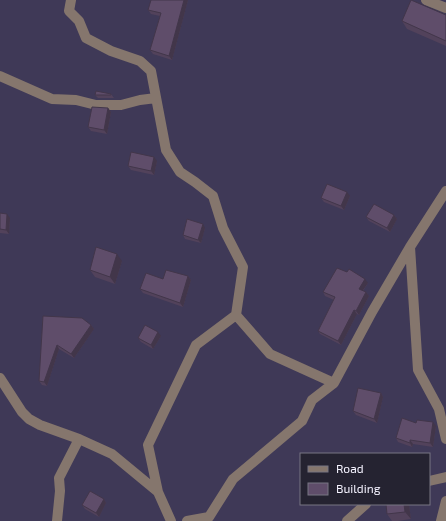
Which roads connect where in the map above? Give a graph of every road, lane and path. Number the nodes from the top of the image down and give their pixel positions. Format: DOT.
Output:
graph roads {
  1 [pos="71,0"];
  2 [pos="426,0"];
  3 [pos="446,8"];
  4 [pos="0,76"];
  5 [pos="156,98"];
  6 [pos="446,191"];
  7 [pos="410,247"];
  8 [pos="236,315"];
  9 [pos="0,378"];
  10 [pos="334,383"];
  11 [pos="79,439"];
  12 [pos="446,439"];
  13 [pos="446,477"];
  14 [pos="430,481"];
  15 [pos="158,492"];
  16 [pos="446,501"];
  17 [pos="365,505"];
  18 [pos="57,521"];
  19 [pos="171,521"];
  20 [pos="187,521"];
  21 [pos="347,521"];
  22 [pos="441,521"];
  1 -- 5 [label="street"];
  2 -- 3 [label="street"];
  4 -- 5 [label="street"];
  5 -- 8 [label="street"];
  6 -- 7 [label="street"];
  7 -- 10 [label="street"];
  7 -- 12 [label="street"];
  8 -- 10 [label="street"];
  8 -- 15 [label="street"];
  9 -- 11 [label="street"];
  10 -- 20 [label="street"];
  11 -- 15 [label="street"];
  11 -- 18 [label="street"];
  13 -- 14 [label="street"];
  15 -- 19 [label="street"];
  16 -- 22 [label="street"];
  17 -- 21 [label="street"];
}
